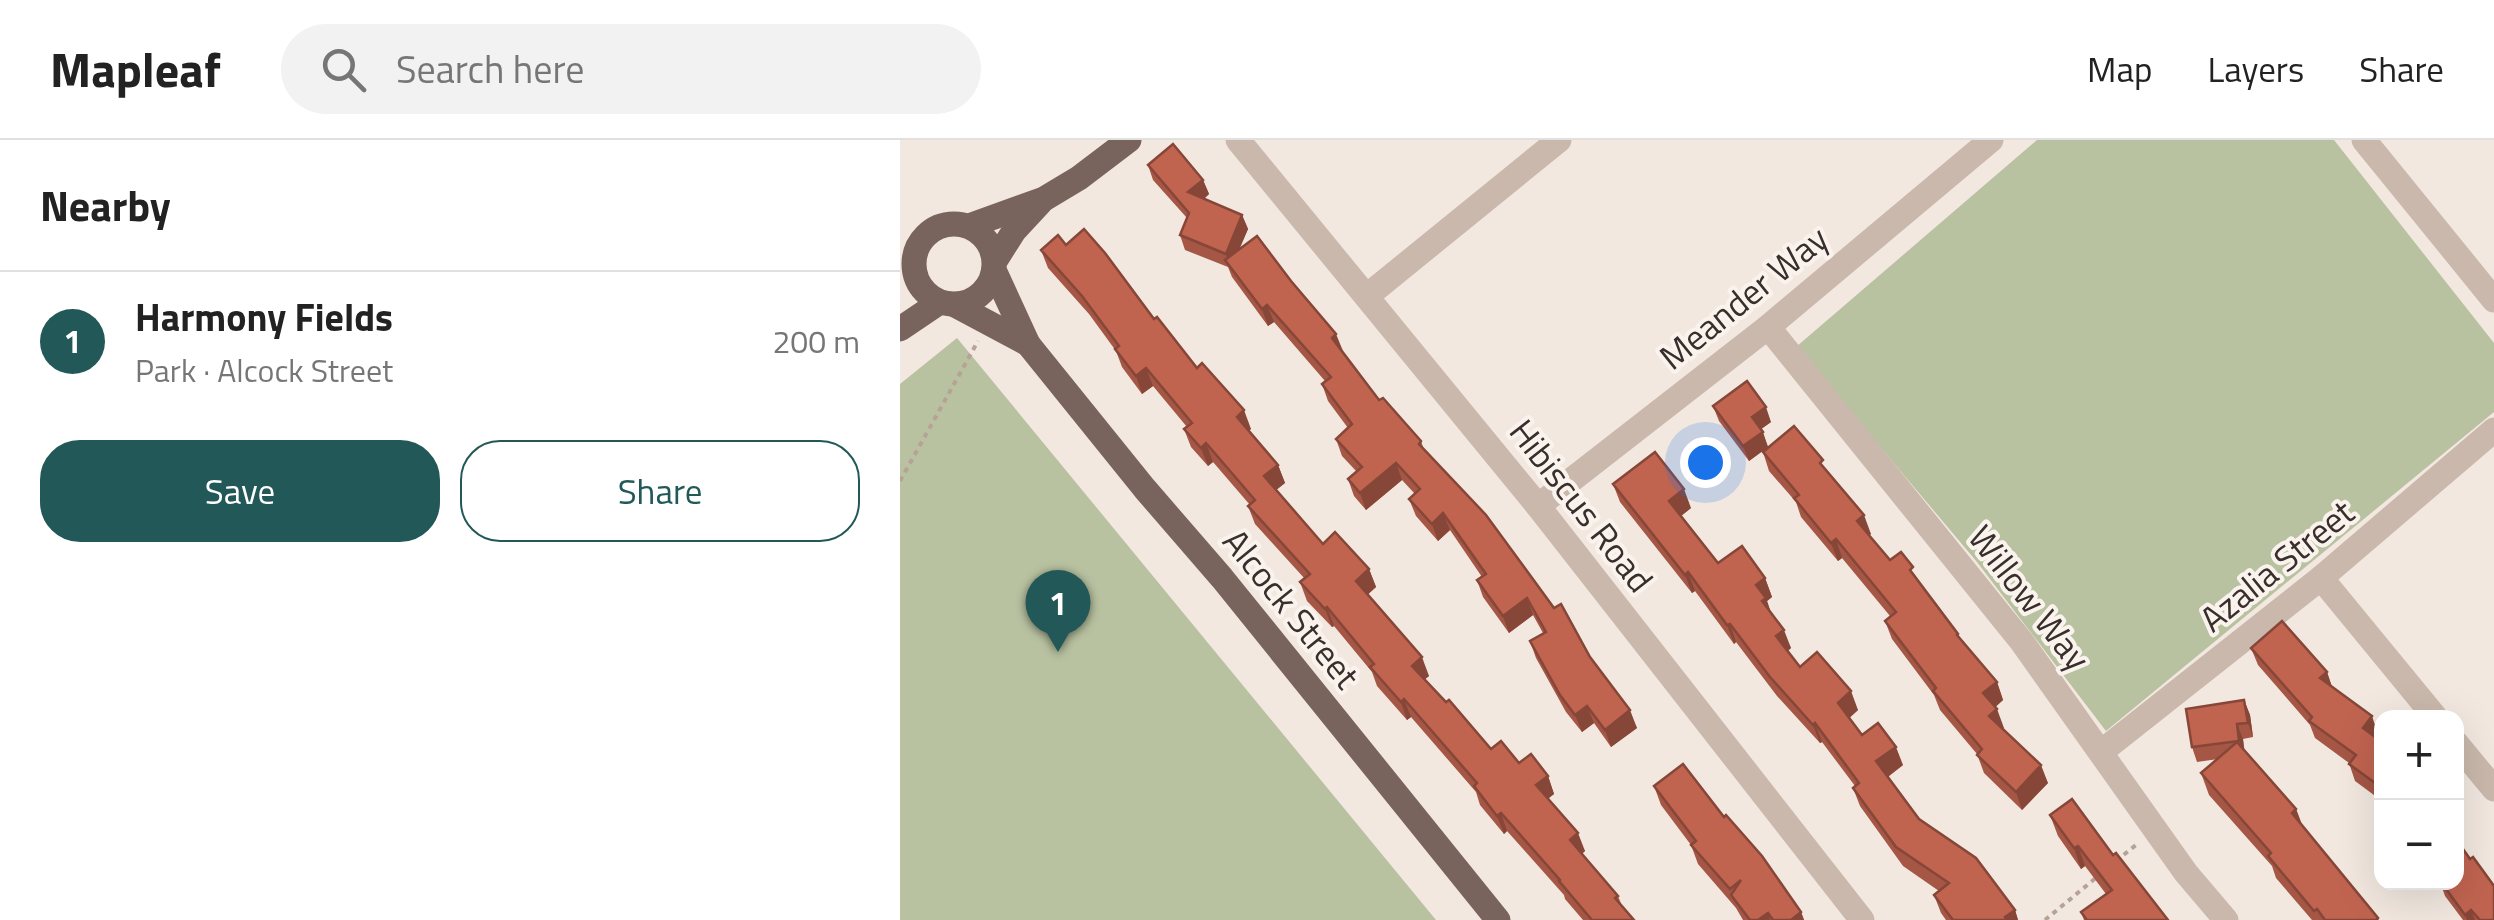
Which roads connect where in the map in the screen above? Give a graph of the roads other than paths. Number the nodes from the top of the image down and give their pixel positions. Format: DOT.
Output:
graph roads {
  1 [pos="1128,140"];
  2 [pos="1238,140"];
  3 [pos="1559,140"];
  4 [pos="1991,140"];
  5 [pos="2364,140"];
  6 [pos="1044,199"];
  7 [pos="968,226"];
  8 [pos="995,266"];
  9 [pos="914,269"];
  10 [pos="1367,296"];
  11 [pos="900,298"];
  12 [pos="2494,300"];
  13 [pos="947,304"];
  14 [pos="1768,326"];
  15 [pos="900,329"];
  16 [pos="1028,344"];
  17 [pos="2494,430"];
  18 [pos="1538,506"];
  19 [pos="2322,578"];
  20 [pos="2429,710"];
  21 [pos="2101,752"];
  22 [pos="2464,753"];
  23 [pos="2494,789"];
  24 [pos="1498,920"];
  25 [pos="1862,920"];
  26 [pos="2226,920"];
  1 -- 6 [label="main road"];
  2 -- 10 [label="street, Hibiscus Road"];
  3 -- 10 [label="street"];
  4 -- 14 [label="street, Meander Way"];
  5 -- 12 [label="street"];
  6 -- 7 [label="main road"];
  6 -- 8 [label="main road"];
  7 -- 8 [label="main road"];
  7 -- 9 [label="main road"];
  8 -- 13 [label="main road"];
  8 -- 16 [label="main road, Alcock Street"];
  9 -- 11 [label="main road"];
  9 -- 13 [label="main road"];
  10 -- 18 [label="street, Hibiscus Road"];
  13 -- 15 [label="main road"];
  13 -- 16 [label="main road, Alcock Street"];
  14 -- 18 [label="street, Meander Way"];
  14 -- 21 [label="street, Willow Way"];
  16 -- 24 [label="main road, Alcock Street"];
  17 -- 19 [label="street, Azalia Street"];
  18 -- 25 [label="street, Hibiscus Road"];
  19 -- 20 [label="street"];
  19 -- 21 [label="street, Azalia Street"];
  21 -- 26 [label="street, Willow Way"];
  22 -- 23 [label="street"];
}
